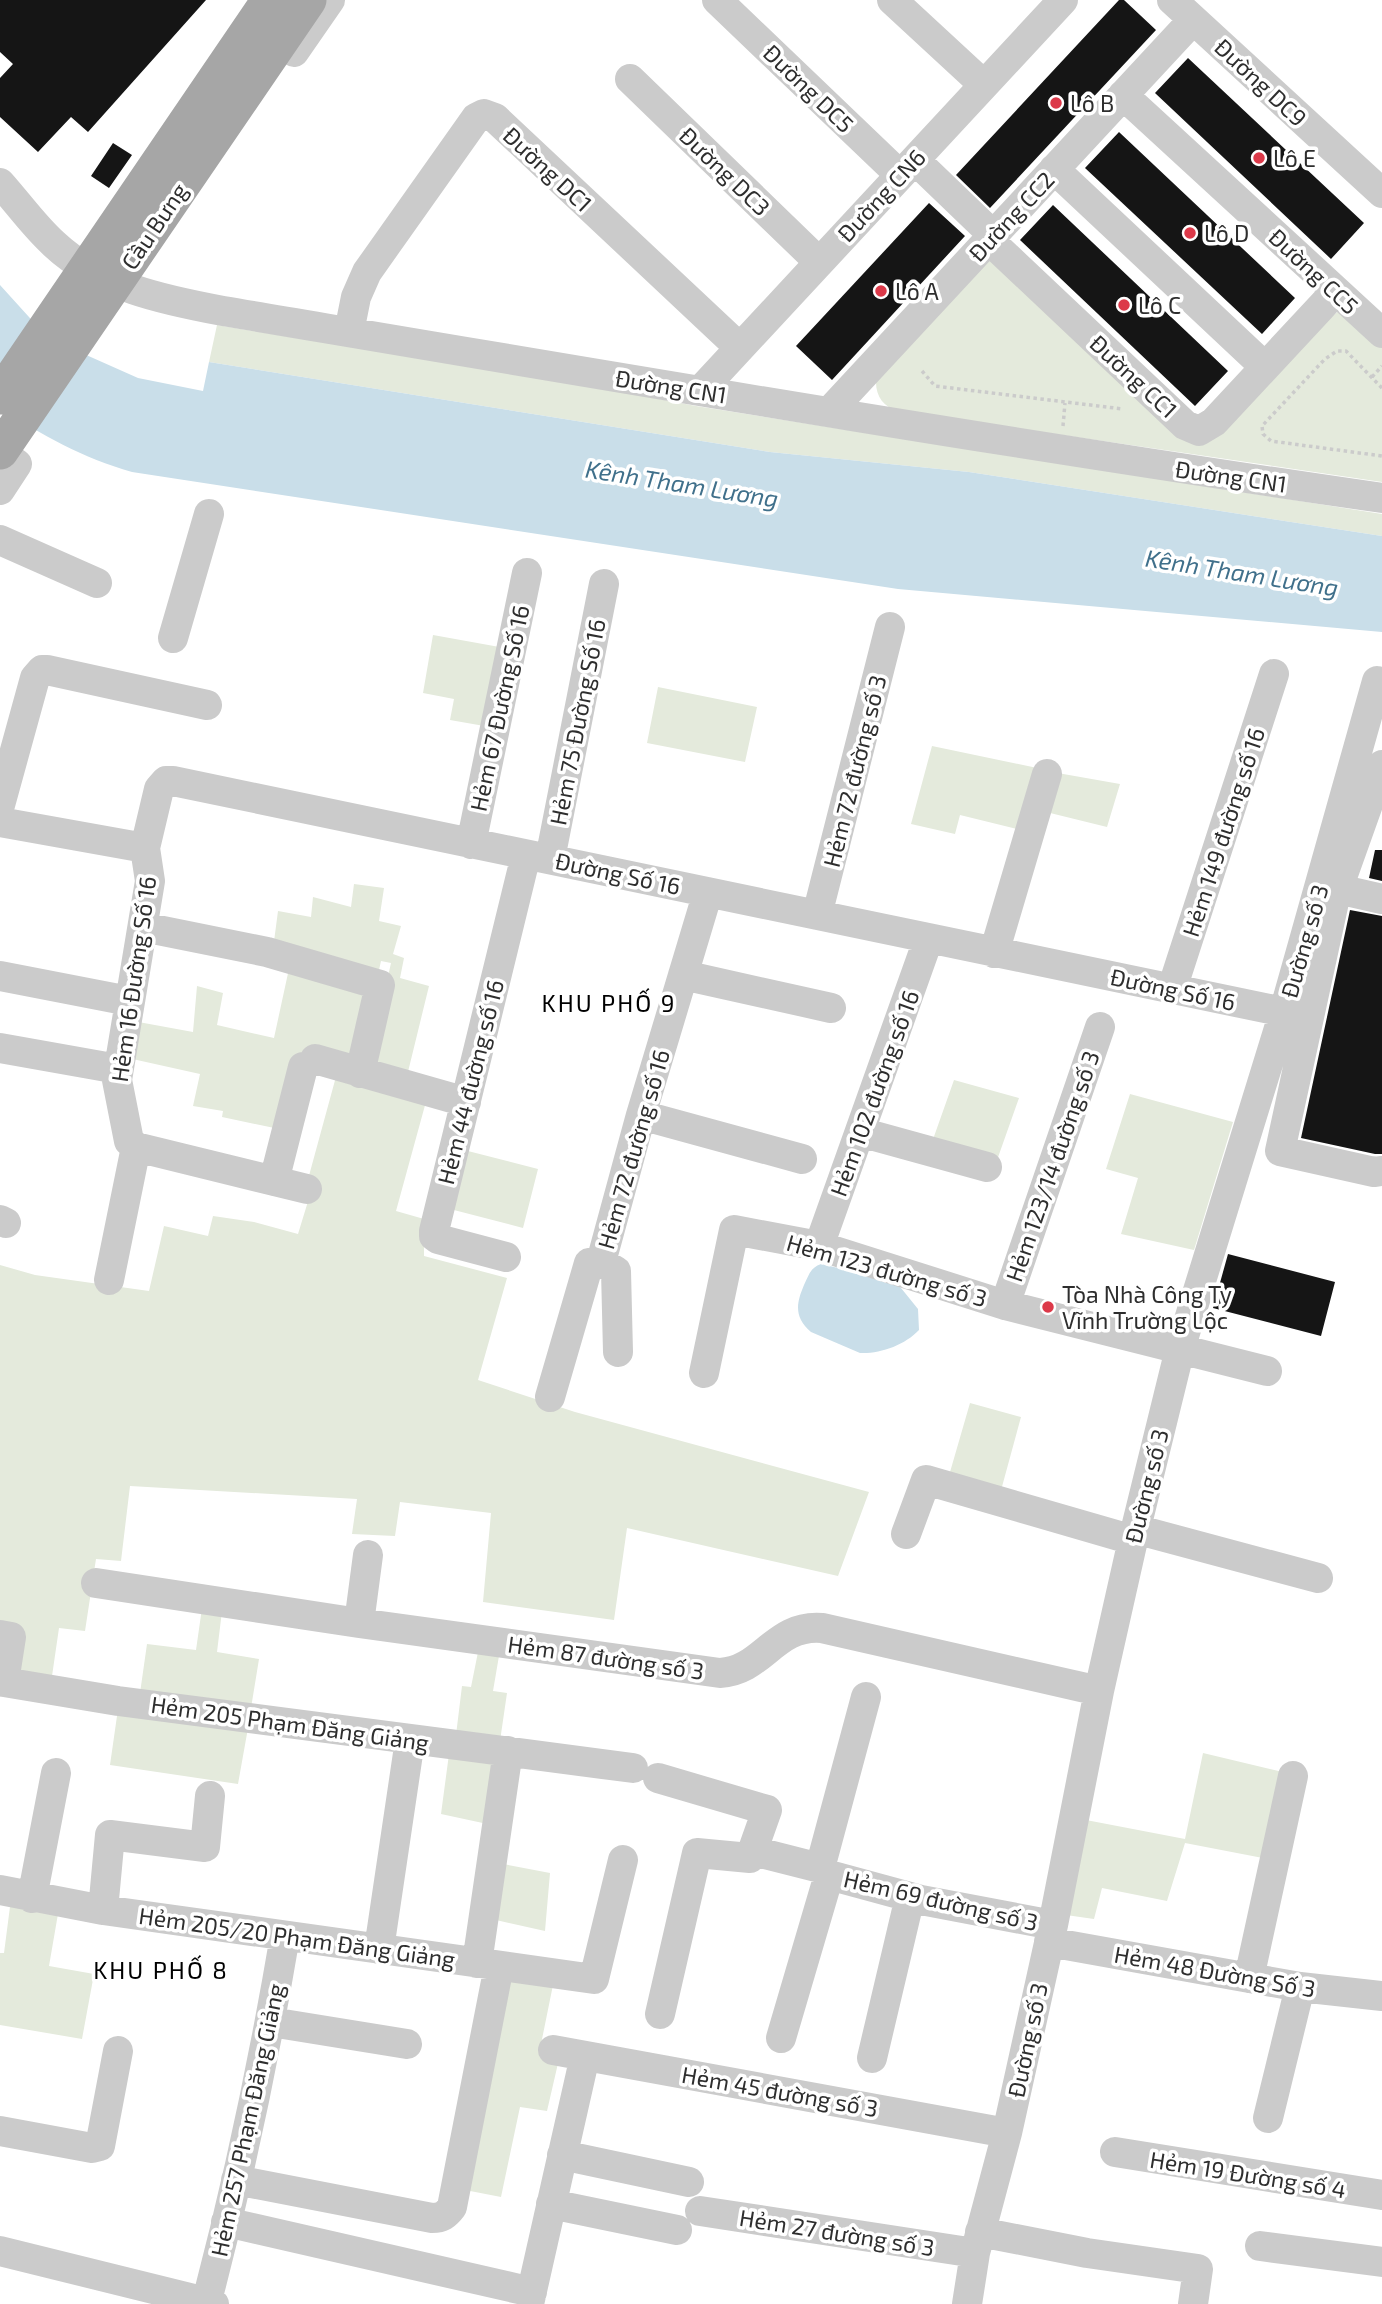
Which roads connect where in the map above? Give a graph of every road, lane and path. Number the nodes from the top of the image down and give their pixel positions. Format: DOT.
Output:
graph roads {
  1 [pos="270,0"];
  2 [pos="307,0"];
  3 [pos="330,0"];
  4 [pos="717,0"];
  5 [pos="892,0"];
  6 [pos="1063,0"];
  7 [pos="1182,10"];
  8 [pos="631,79"];
  9 [pos="984,85"];
  10 [pos="1123,95"];
  11 [pos="907,167"];
  12 [pos="1054,169"];
  13 [pos="0,183"];
  14 [pos="1382,193"];
  15 [pos="991,238"];
  16 [pos="819,262"];
  17 [pos="131,288"];
  18 [pos="1336,291"];
  19 [pos="349,332"];
  20 [pos="1382,333"];
  21 [pos="740,348"];
  22 [pos="1382,366"];
  23 [pos="1265,367"];
  24 [pos="922,371"];
  25 [pos="1372,377"];
  26 [pos="1382,388"];
  27 [pos="700,391"];
  28 [pos="0,396"];
  29 [pos="1123,409"];
  30 [pos="829,412"];
  31 [pos="6,456"];
  32 [pos="1382,456"];
  33 [pos="0,490"];
  34 [pos="1382,498"];
  35 [pos="209,513"];
  36 [pos="0,540"];
  37 [pos="527,573"];
  38 [pos="97,583"];
  39 [pos="604,584"];
  40 [pos="890,627"];
  41 [pos="173,638"];
  42 [pos="1274,674"];
  43 [pos="1377,681"];
  44 [pos="207,705"];
  45 [pos="1382,765"];
  46 [pos="1046,774"];
  47 [pos="0,805"];
  48 [pos="0,822"];
  49 [pos="471,844"];
  50 [pos="145,848"];
  51 [pos="538,857"];
  52 [pos="1338,890"];
  53 [pos="708,892"];
  54 [pos="1382,899"];
  55 [pos="817,915"];
  56 [pos="143,927"];
  57 [pos="928,940"];
  58 [pos="994,953"];
  59 [pos="683,975"];
  60 [pos="0,976"];
  61 [pos="1172,989"];
  62 [pos="130,1001"];
  63 [pos="831,1008"];
  64 [pos="1284,1012"];
  65 [pos="1100,1027"];
  66 [pos="0,1048"];
  67 [pos="118,1069"];
  68 [pos="360,1073"];
  69 [pos="466,1102"];
  70 [pos="641,1115"];
  71 [pos="860,1132"];
  72 [pos="136,1147"];
  73 [pos="802,1159"];
  74 [pos="987,1167"];
  75 [pos="1382,1171"];
  76 [pos="274,1181"];
  77 [pos="307,1189"];
  78 [pos="819,1246"];
  79 [pos="506,1257"];
  80 [pos="601,1262"];
  81 [pos="109,1280"];
  82 [pos="1005,1305"];
  83 [pos="1180,1349"];
  84 [pos="618,1352"];
  85 [pos="1267,1371"];
  86 [pos="704,1373"];
  87 [pos="550,1397"];
  88 [pos="906,1534"];
  89 [pos="1134,1534"];
  90 [pos="368,1555"];
  91 [pos="1318,1578"];
  92 [pos="96,1583"];
  93 [pos="359,1623"];
  94 [pos="0,1635"];
  95 [pos="1100,1691"];
  96 [pos="866,1697"];
  97 [pos="410,1740"];
  98 [pos="508,1751"];
  99 [pos="56,1773"];
  100 [pos="1293,1776"];
  101 [pos="210,1796"];
  102 [pos="753,1851"];
  103 [pos="623,1860"];
  104 [pos="825,1871"];
  105 [pos="0,1890"];
  106 [pos="910,1897"];
  107 [pos="32,1898"];
  108 [pos="103,1910"];
  109 [pos="1051,1933"];
  110 [pos="285,1936"];
  111 [pos="379,1949"];
  112 [pos="488,1964"];
  113 [pos="1249,1978"];
  114 [pos="1300,1987"];
  115 [pos="1382,1996"];
  116 [pos="660,2014"];
  117 [pos="271,2022"];
  118 [pos="782,2038"];
  119 [pos="407,2044"];
  120 [pos="553,2049"];
  121 [pos="118,2051"];
  122 [pos="585,2056"];
  123 [pos="872,2058"];
  124 [pos="1268,2118"];
  125 [pos="0,2132"];
  126 [pos="1007,2133"];
  127 [pos="1115,2152"];
  128 [pos="562,2155"];
  129 [pos="236,2180"];
  130 [pos="689,2182"];
  131 [pos="1382,2195"];
  132 [pos="551,2204"];
  133 [pos="700,2211"];
  134 [pos="226,2222"];
  135 [pos="677,2230"];
  136 [pos="978,2243"];
  137 [pos="1260,2246"];
  138 [pos="0,2251"];
  139 [pos="1382,2262"];
  140 [pos="531,2298"];
  141 [pos="209,2303"];
  142 [pos="967,2304"];
  143 [pos="1193,2304"];
  1 -- 28 [label="main road, Cầu Bưng, bridge"];
  2 -- 31 [label="main road, Cầu Bưng, bridge"];
  3 -- 17 [label="street"];
  4 -- 11 [label="street, Đường DC5"];
  5 -- 9 [label="street"];
  6 -- 9 [label="street, Đường CN6"];
  7 -- 10 [label="street, Đường CC2"];
  7 -- 14 [label="street, Đường DC9"];
  8 -- 16 [label="street, Đường DC3"];
  9 -- 11 [label="street, Đường CN6"];
  10 -- 12 [label="street, Đường CC2"];
  10 -- 18 [label="street, Đường CC5"];
  11 -- 15 [label="street, Đường DC5"];
  11 -- 16 [label="street, Đường CN6"];
  12 -- 15 [label="street, Đường CC2"];
  12 -- 23 [label="street"];
  13 -- 17 [label="street, Đường CN1"];
  15 -- 23 [label="street, Đường CC1"];
  15 -- 30 [label="street, Đường CC2"];
  16 -- 21 [label="street, Đường CN6"];
  17 -- 19 [label="street, Đường CN1"];
  18 -- 20 [label="street, Đường CC5"];
  18 -- 23 [label="street, Đường CC1"];
  19 -- 21 [label="street, Đường DC1"];
  19 -- 27 [label="street, Đường CN1"];
  21 -- 27 [label="street, Đường CN6"];
  22 -- 25 [label="path"];
  24 -- 29 [label="path"];
  25 -- 26 [label="path"];
  25 -- 32 [label="path"];
  27 -- 30 [label="street, Đường CN1"];
  30 -- 34 [label="street, Đường CN1"];
  31 -- 33 [label="street"];
  35 -- 41 [label="street"];
  36 -- 38 [label="street"];
  37 -- 49 [label="street, Hẻm 67 Đường Số 16"];
  39 -- 51 [label="street, Hẻm 75 Đường Số 16"];
  40 -- 55 [label="street, Hẻm 72 đường số 3"];
  42 -- 61 [label="street, Hẻm 149 đường số 16"];
  43 -- 64 [label="street, Đường số 3"];
  44 -- 47 [label="street"];
  45 -- 52 [label="street"];
  46 -- 58 [label="street"];
  48 -- 50 [label="street"];
  49 -- 50 [label="street, Đường Số 16"];
  49 -- 51 [label="street, Đường Số 16"];
  50 -- 56 [label="street, Hẻm 16 Đường Số 16"];
  51 -- 53 [label="street, Đường Số 16"];
  51 -- 69 [label="street, Hẻm 44 đường số 16"];
  52 -- 54 [label="street"];
  52 -- 75 [label="street"];
  53 -- 55 [label="street, Đường Số 16"];
  53 -- 59 [label="street, Hẻm 72 đường số 16"];
  55 -- 57 [label="street, Đường Số 16"];
  56 -- 62 [label="street, Hẻm 16 Đường Số 16"];
  56 -- 68 [label="street"];
  57 -- 58 [label="street, Đường Số 16"];
  57 -- 71 [label="street, Hẻm 102 đường số 16"];
  58 -- 61 [label="street, Đường Số 16"];
  59 -- 63 [label="street"];
  59 -- 70 [label="street, Hẻm 72 đường số 16"];
  60 -- 62 [label="street"];
  61 -- 64 [label="street, Đường Số 16"];
  62 -- 67 [label="street, Hẻm 16 Đường Số 16"];
  64 -- 83 [label="street, Đường số 3"];
  65 -- 82 [label="street, Hẻm 123/14 đường số 3"];
  66 -- 67 [label="street"];
  67 -- 72 [label="street, Hẻm 16 Đường Số 16"];
  68 -- 69 [label="street"];
  68 -- 76 [label="street"];
  69 -- 79 [label="street, Hẻm 44 đường số 16"];
  70 -- 73 [label="street"];
  70 -- 80 [label="street, Hẻm 72 đường số 16"];
  71 -- 74 [label="street"];
  71 -- 78 [label="street, Hẻm 102 đường số 16"];
  72 -- 76 [label="street"];
  72 -- 81 [label="street"];
  76 -- 77 [label="street"];
  78 -- 82 [label="street, Hẻm 123 đường số 3"];
  78 -- 86 [label="street, Hẻm 123 đường số 3"];
  80 -- 84 [label="street"];
  80 -- 87 [label="street, Hẻm 72 đường số 16"];
  82 -- 83 [label="street, Hẻm 123 đường số 3"];
  83 -- 85 [label="street, Hẻm 123 đường số 3"];
  83 -- 89 [label="street, Đường số 3"];
  88 -- 89 [label="street"];
  89 -- 91 [label="street"];
  89 -- 95 [label="street, Đường số 3"];
  90 -- 93 [label="street"];
  92 -- 93 [label="street, Hẻm 87 đường số 3"];
  93 -- 95 [label="street, Hẻm 87 đường số 3"];
  94 -- 97 [label="street, Hẻm 205 Phạm Đăng Giảng"];
  95 -- 109 [label="street, Đường số 3"];
  96 -- 104 [label="street"];
  97 -- 98 [label="street, Hẻm 205 Phạm Đăng Giảng"];
  97 -- 111 [label="street"];
  98 -- 102 [label="street, Hẻm 205 Phạm Đăng Giảng"];
  98 -- 112 [label="street"];
  99 -- 107 [label="street"];
  100 -- 113 [label="street"];
  101 -- 108 [label="street"];
  102 -- 104 [label="street, Hẻm 69 đường số 3"];
  102 -- 116 [label="street"];
  103 -- 112 [label="street, Hẻm 205/20 Phạm Đăng Giảng"];
  104 -- 106 [label="street, Hẻm 69 đường số 3"];
  104 -- 118 [label="street"];
  105 -- 107 [label="street, Hẻm 205/20 Phạm Đăng Giảng"];
  106 -- 109 [label="street, Hẻm 69 đường số 3"];
  106 -- 123 [label="street"];
  107 -- 108 [label="street, Hẻm 205/20 Phạm Đăng Giảng"];
  108 -- 110 [label="street, Hẻm 205/20 Phạm Đăng Giảng"];
  109 -- 113 [label="street, Hẻm 48 Đường Số 3"];
  109 -- 126 [label="street, Đường số 3"];
  110 -- 111 [label="street, Hẻm 205/20 Phạm Đăng Giảng"];
  110 -- 117 [label="street, Hẻm 257 Phạm Đăng Giảng"];
  111 -- 112 [label="street, Hẻm 205/20 Phạm Đăng Giảng"];
  112 -- 129 [label="street"];
  113 -- 114 [label="street, Hẻm 48 Đường Số 3"];
  114 -- 115 [label="street, Hẻm 48 Đường Số 3"];
  114 -- 124 [label="street"];
  117 -- 119 [label="street"];
  117 -- 129 [label="street, Hẻm 257 Phạm Đăng Giảng"];
  120 -- 122 [label="street, Hẻm 45 đường số 3"];
  121 -- 125 [label="street"];
  122 -- 126 [label="street, Hẻm 45 đường số 3"];
  122 -- 128 [label="street"];
  126 -- 136 [label="street, Đường số 3"];
  127 -- 131 [label="street, Hẻm 19 Đường số 4"];
  128 -- 130 [label="street"];
  128 -- 132 [label="street"];
  129 -- 134 [label="street, Hẻm 257 Phạm Đăng Giảng"];
  132 -- 135 [label="street"];
  132 -- 140 [label="street"];
  133 -- 136 [label="street, Hẻm 27 đường số 3"];
  134 -- 140 [label="street"];
  134 -- 141 [label="street, Hẻm 257 Phạm Đăng Giảng"];
  136 -- 142 [label="street, Đường số 3"];
  136 -- 143 [label="street, Hẻm 27 đường số 3"];
  137 -- 139 [label="street"];
  138 -- 141 [label="street"];
}
